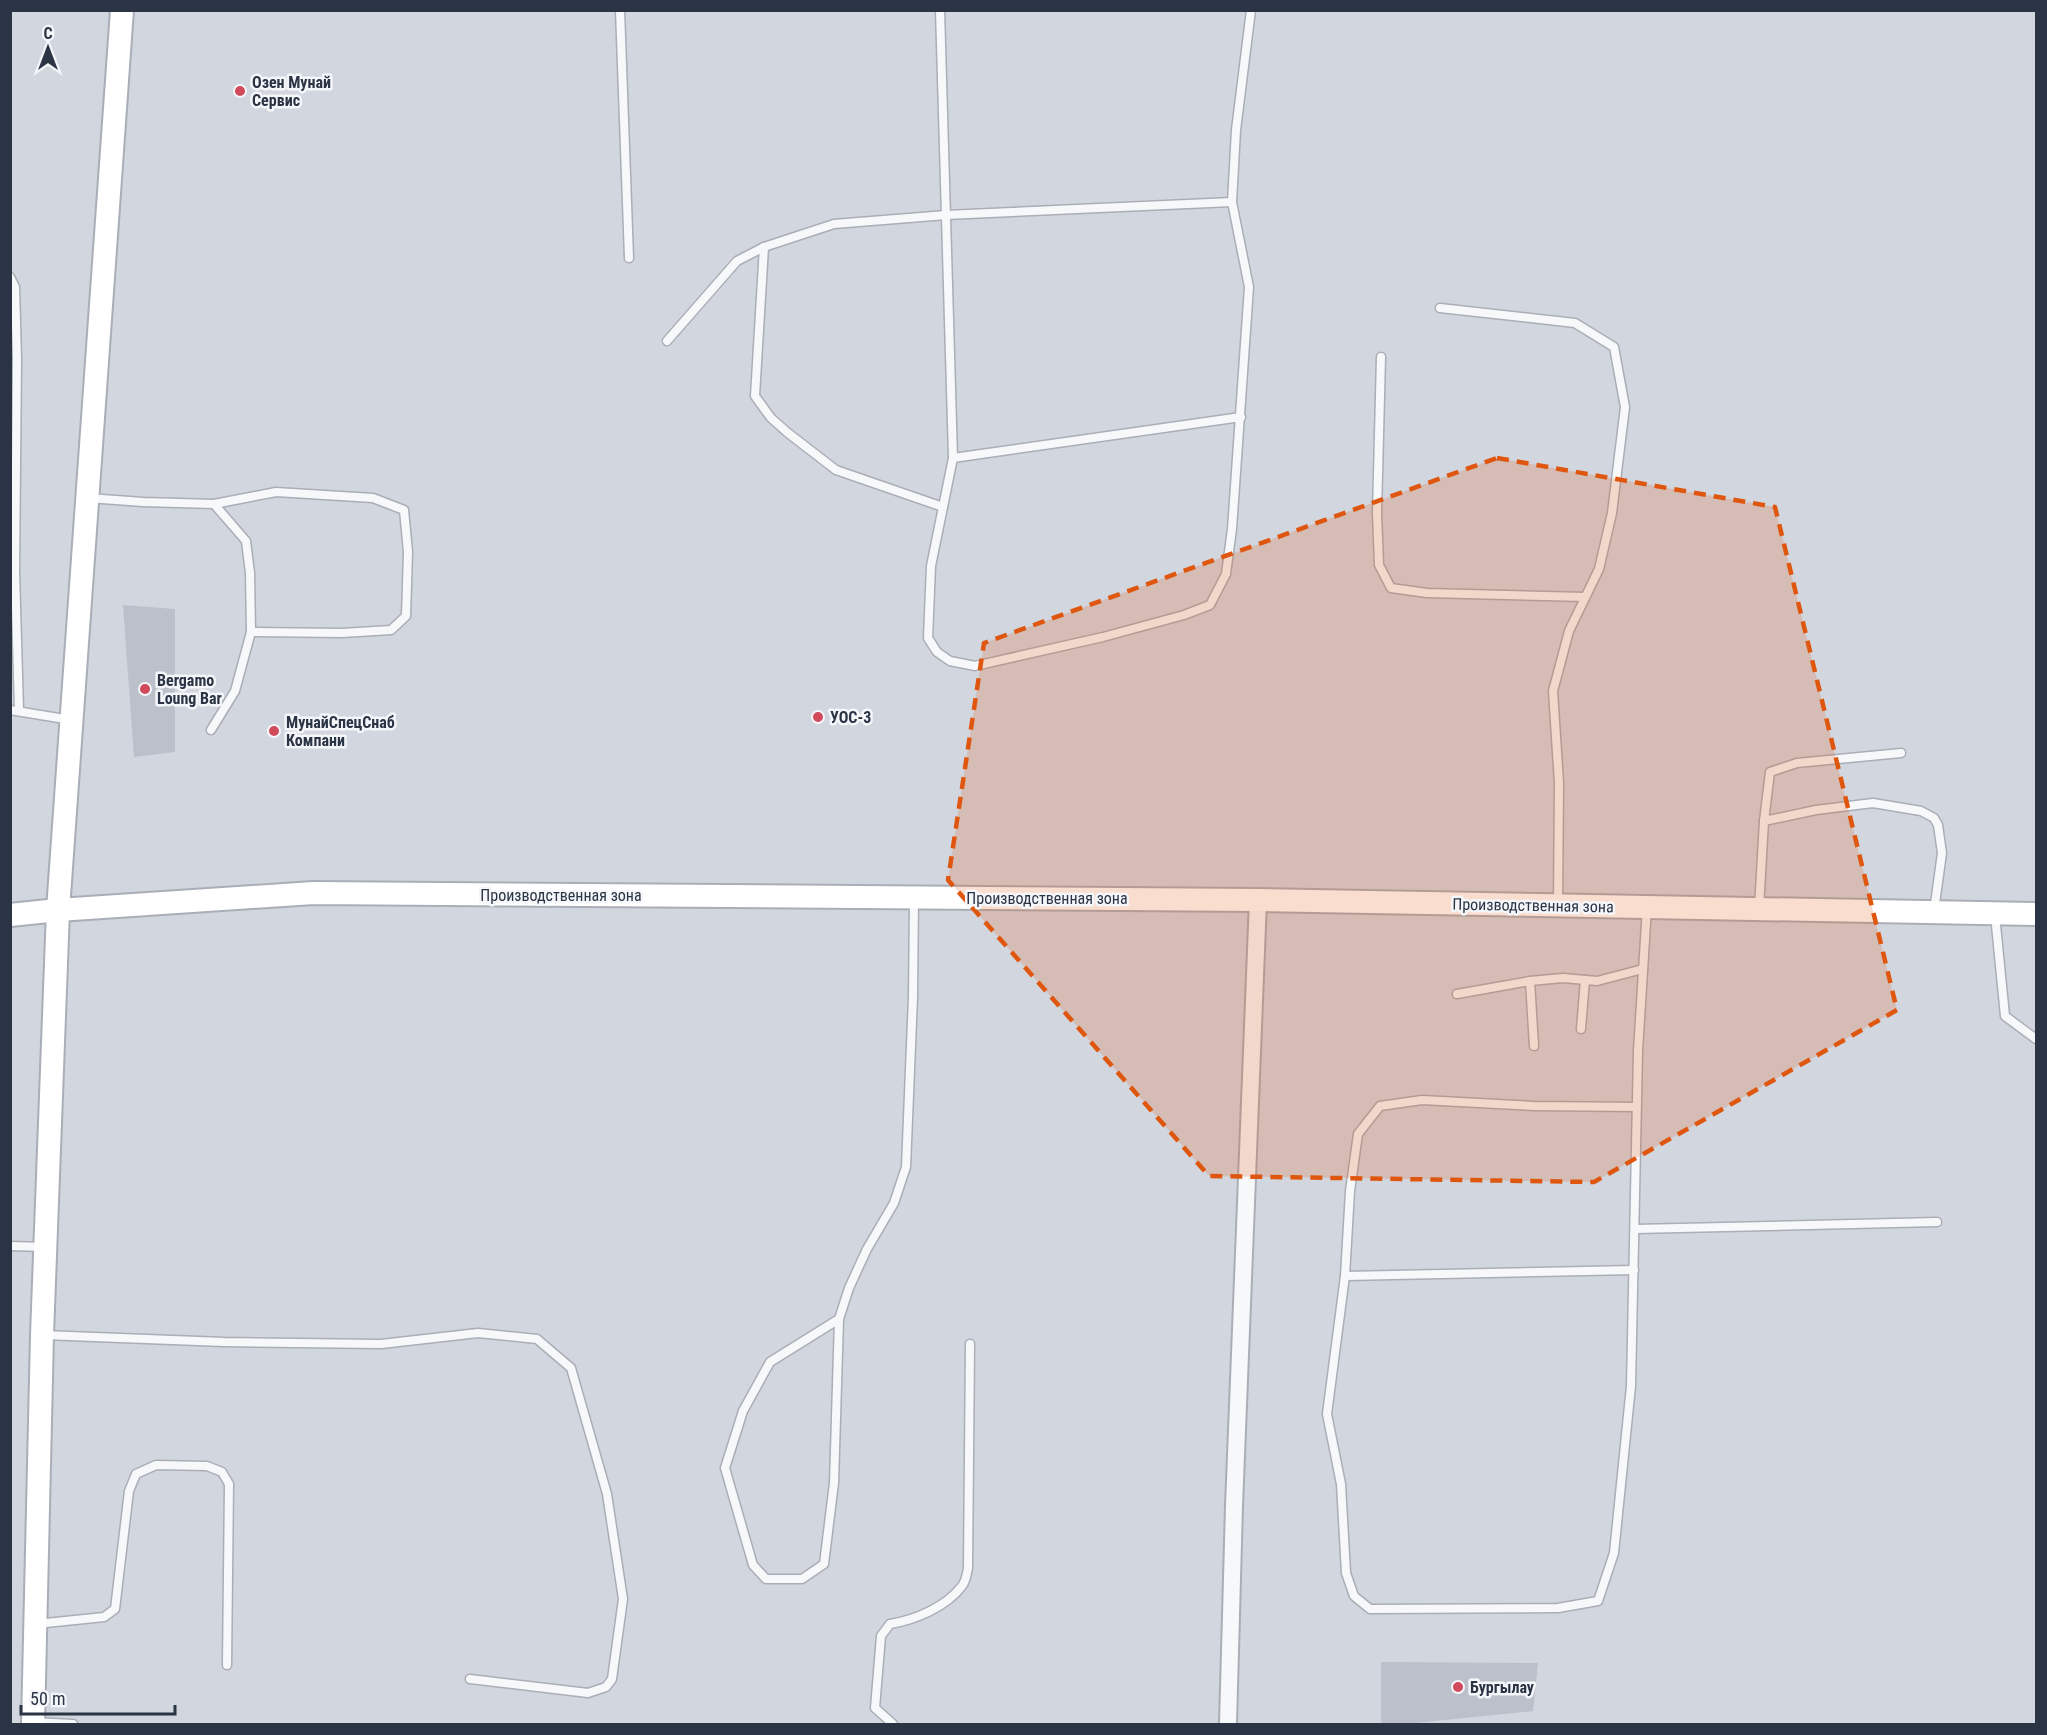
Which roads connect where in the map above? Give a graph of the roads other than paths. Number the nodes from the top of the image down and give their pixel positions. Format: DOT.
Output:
graph roads {
  1 [pos="122,10"];
  2 [pos="620,10"];
  3 [pos="940,10"];
  4 [pos="1251,10"];
  5 [pos="1232,202"];
  6 [pos="946,215"];
  7 [pos="764,247"];
  8 [pos="629,258"];
  9 [pos="10,277"];
  10 [pos="1440,308"];
  11 [pos="667,341"];
  12 [pos="1381,357"];
  13 [pos="1241,417"];
  14 [pos="953,458"];
  15 [pos="87,498"];
  16 [pos="214,504"];
  17 [pos="943,507"];
  18 [pos="1585,597"];
  19 [pos="251,632"];
  20 [pos="15,710"];
  21 [pos="71,720"];
  22 [pos="211,730"];
  23 [pos="1901,753"];
  24 [pos="1764,821"];
  25 [pos="914,897"];
  26 [pos="1258,900"];
  27 [pos="1558,905"];
  28 [pos="1647,906"];
  29 [pos="1760,908"];
  30 [pos="58,910"];
  31 [pos="1934,911"];
  32 [pos="1995,913"];
  33 [pos="2037,914"];
  34 [pos="10,915"];
  35 [pos="1643,969"];
  36 [pos="1585,980"];
  37 [pos="1530,981"];
  38 [pos="1457,994"];
  39 [pos="1581,1029"];
  40 [pos="2037,1039"];
  41 [pos="1534,1046"];
  42 [pos="1636,1107"];
  43 [pos="1937,1222"];
  44 [pos="1635,1230"];
  45 [pos="10,1246"];
  46 [pos="46,1247"];
  47 [pos="1634,1270"];
  48 [pos="1346,1276"];
  49 [pos="839,1319"];
  50 [pos="42,1335"];
  51 [pos="970,1344"];
  52 [pos="35,1624"];
  53 [pos="227,1665"];
  54 [pos="470,1679"];
  55 [pos="33,1723"];
  56 [pos="73,1725"];
  57 [pos="893,1725"];
  58 [pos="1228,1725"];
  1 -- 15 [label="main road"];
  2 -- 8 [label="lane"];
  3 -- 6 [label="lane"];
  4 -- 5 [label="lane"];
  5 -- 6 [label="lane"];
  5 -- 13 [label="lane"];
  6 -- 7 [label="lane"];
  6 -- 14 [label="lane"];
  7 -- 11 [label="lane"];
  7 -- 17 [label="lane"];
  9 -- 20 [label="lane"];
  10 -- 18 [label="lane"];
  12 -- 18 [label="lane"];
  13 -- 14 [label="lane"];
  13 -- 17 [label="lane"];
  14 -- 17 [label="lane"];
  15 -- 16 [label="lane"];
  15 -- 21 [label="main road"];
  16 -- 19 [label="lane"];
  16 -- 19 [label="lane"];
  18 -- 27 [label="lane"];
  19 -- 22 [label="lane"];
  20 -- 21 [label="lane"];
  21 -- 30 [label="main road"];
  23 -- 24 [label="lane"];
  24 -- 29 [label="lane"];
  24 -- 31 [label="lane"];
  25 -- 26 [label="main road, Производственная зона"];
  25 -- 30 [label="main road, Производственная зона"];
  25 -- 49 [label="lane"];
  26 -- 27 [label="main road, Производственная зона"];
  26 -- 58 [label="street"];
  27 -- 28 [label="main road, Производственная зона"];
  28 -- 29 [label="main road, Производственная зона"];
  28 -- 35 [label="lane"];
  29 -- 31 [label="main road, Производственная зона"];
  30 -- 34 [label="main road, Производственная зона"];
  30 -- 46 [label="main road"];
  31 -- 32 [label="main road, Производственная зона"];
  32 -- 33 [label="main road, Производственная зона"];
  32 -- 40 [label="lane"];
  35 -- 36 [label="lane"];
  35 -- 42 [label="lane"];
  36 -- 37 [label="lane"];
  36 -- 39 [label="lane"];
  37 -- 38 [label="lane"];
  37 -- 41 [label="lane"];
  42 -- 44 [label="lane"];
  42 -- 48 [label="lane"];
  43 -- 44 [label="lane"];
  44 -- 47 [label="lane"];
  45 -- 46 [label="lane"];
  46 -- 50 [label="main road"];
  47 -- 48 [label="lane"];
  47 -- 48 [label="lane"];
  49 -- 49 [label="lane"];
  50 -- 52 [label="main road"];
  50 -- 54 [label="lane"];
  51 -- 57 [label="lane"];
  52 -- 53 [label="lane"];
  52 -- 55 [label="main road"];
  55 -- 56 [label="lane"];
}
